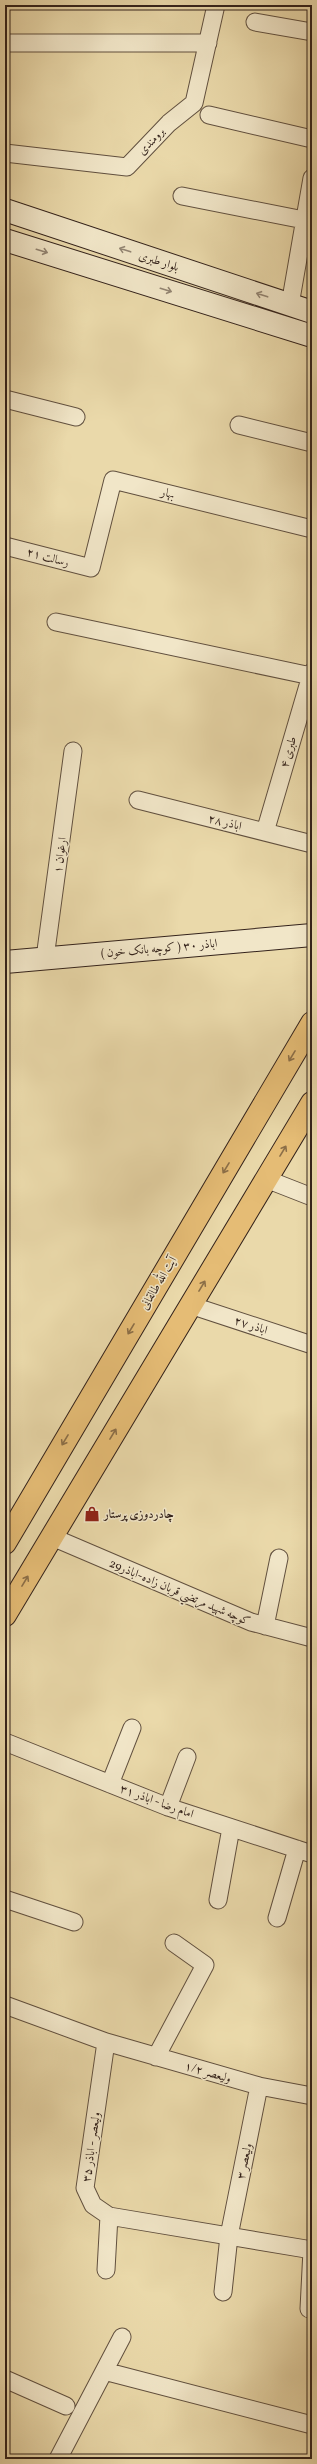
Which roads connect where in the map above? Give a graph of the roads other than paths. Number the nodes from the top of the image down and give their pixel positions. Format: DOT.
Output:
graph roads {
  1 [pos="216,5"];
  2 [pos="255,22"];
  3 [pos="312,32"];
  4 [pos="5,43"];
  5 [pos="208,43"];
  6 [pos="209,115"];
  7 [pos="312,140"];
  8 [pos="5,153"];
  9 [pos="312,178"];
  10 [pos="182,196"];
  11 [pos="5,210"];
  12 [pos="304,220"];
  13 [pos="8,241"];
  14 [pos="290,305"];
  15 [pos="312,312"];
  16 [pos="312,336"];
  17 [pos="5,399"];
  18 [pos="76,416"];
  19 [pos="239,425"];
  20 [pos="312,443"];
  21 [pos="312,529"];
  22 [pos="5,546"];
  23 [pos="91,568"];
  24 [pos="56,622"];
  25 [pos="311,674"];
  26 [pos="73,751"];
  27 [pos="138,800"];
  28 [pos="265,832"];
  29 [pos="312,844"];
  30 [pos="312,935"];
  31 [pos="45,958"];
  32 [pos="5,962"];
  33 [pos="312,1023"];
  34 [pos="312,1103"];
  35 [pos="266,1179"];
  36 [pos="312,1197"];
  37 [pos="190,1305"];
  38 [pos="312,1345"];
  39 [pos="52,1537"];
  40 [pos="5,1543"];
  41 [pos="279,1558"];
  42 [pos="5,1615"];
  43 [pos="265,1626"];
  44 [pos="312,1638"];
  45 [pos="132,1728"];
  46 [pos="5,1742"];
  47 [pos="187,1757"];
  48 [pos="110,1784"];
  49 [pos="168,1807"];
  50 [pos="232,1828"];
  51 [pos="304,1851"];
  52 [pos="5,1899"];
  53 [pos="218,1900"];
  54 [pos="277,1918"];
  55 [pos="74,1922"];
  56 [pos="174,1943"];
  57 [pos="5,2005"];
  58 [pos="106,2042"];
  59 [pos="156,2057"];
  60 [pos="259,2086"];
  61 [pos="312,2096"];
  62 [pos="108,2216"];
  63 [pos="228,2236"];
  64 [pos="312,2250"];
  65 [pos="106,2270"];
  66 [pos="223,2292"];
  67 [pos="309,2309"];
  68 [pos="122,2337"];
  69 [pos="104,2371"];
  70 [pos="5,2379"];
  71 [pos="66,2406"];
  72 [pos="312,2425"];
  73 [pos="58,2459"];
  1 -- 5 [label="street, برومندی"];
  2 -- 3 [label="street"];
  4 -- 5 [label="street"];
  5 -- 8 [label="street, برومندی"];
  6 -- 7 [label="street"];
  9 -- 12 [label="street"];
  10 -- 12 [label="street"];
  14 -- 11 [label="main road, بلوار طبری, one-way"];
  12 -- 14 [label="street"];
  13 -- 16 [label="main road, one-way"];
  14 -- 15 [label="main road, بلوار طبری"];
  17 -- 18 [label="street"];
  19 -- 20 [label="street"];
  21 -- 23 [label="street, بهار"];
  22 -- 23 [label="street, رسالت ۲۱"];
  24 -- 25 [label="street"];
  25 -- 28 [label="street, طبری ۴"];
  26 -- 31 [label="street, ارغوان ۱"];
  27 -- 28 [label="street, اباذر ۲۸"];
  28 -- 29 [label="street, اباذر ۲۸"];
  30 -- 31 [label="main road, اباذر ۳۰ ( کوچه بانک خون )"];
  31 -- 32 [label="main road, اباذر ۳۰ ( کوچه بانک خون )"];
  33 -- 40 [label="main road, آیت الله طالقانی, one-way"];
  35 -- 34 [label="main road, one-way"];
  35 -- 36 [label="street"];
  37 -- 35 [label="main road, one-way"];
  37 -- 38 [label="street, اباذر ۲۷"];
  39 -- 37 [label="main road, one-way"];
  42 -- 39 [label="main road, one-way"];
  39 -- 43 [label="street, كوچه شهيد مرتضي قربان زاده-اباذر29"];
  41 -- 43 [label="street"];
  43 -- 44 [label="street, كوچه شهيد مرتضي قربان زاده-اباذر29"];
  45 -- 48 [label="street"];
  46 -- 48 [label="street, امام رضا - اباذر ۳۱"];
  47 -- 49 [label="street"];
  48 -- 49 [label="street, امام رضا - اباذر ۳۱"];
  49 -- 50 [label="street, امام رضا - اباذر ۳۱"];
  50 -- 51 [label="street, امام رضا - اباذر ۳۱"];
  50 -- 53 [label="street"];
  51 -- 54 [label="street"];
  52 -- 55 [label="street"];
  56 -- 59 [label="street"];
  57 -- 58 [label="street"];
  58 -- 59 [label="street, ولیعصر ۱/۲"];
  58 -- 62 [label="street, ولیعصر - اباذر ۳۵"];
  59 -- 60 [label="street, ولیعصر ۱/۲"];
  60 -- 61 [label="street, ولیعصر ۱/۲"];
  60 -- 63 [label="street, ولیعصر ۳"];
  62 -- 63 [label="street, ولیعصر - اباذر ۳۵"];
  62 -- 65 [label="street"];
  63 -- 64 [label="street, ولیعصر - اباذر ۳۵"];
  63 -- 66 [label="street, ولیعصر ۳"];
  64 -- 67 [label="street"];
  68 -- 69 [label="street"];
  69 -- 72 [label="street"];
  69 -- 73 [label="street"];
  70 -- 71 [label="street"];
}
